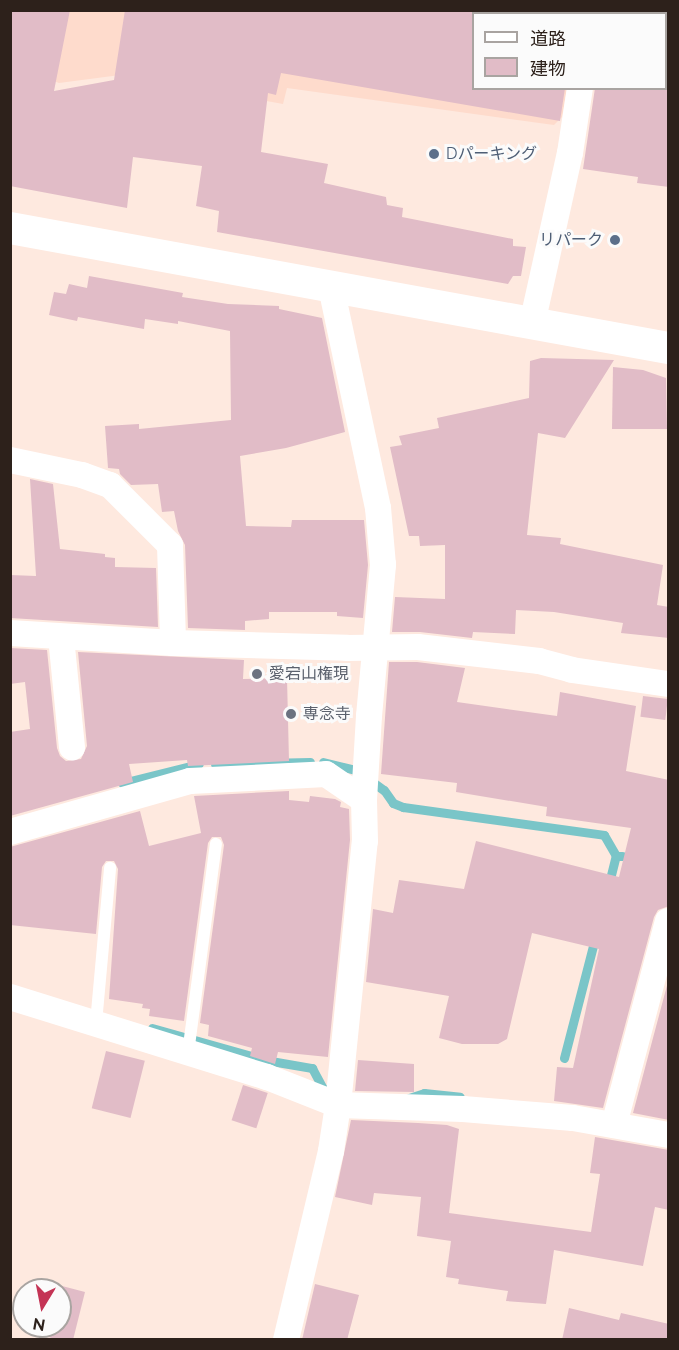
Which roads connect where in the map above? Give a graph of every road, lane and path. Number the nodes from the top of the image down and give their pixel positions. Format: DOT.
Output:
graph roads {
  1 [pos="580,90"];
  2 [pos="12,234"];
  3 [pos="331,287"];
  4 [pos="532,324"];
  5 [pos="669,348"];
  6 [pos="10,460"];
  7 [pos="10,633"];
  8 [pos="61,637"];
  9 [pos="173,643"];
  10 [pos="376,647"];
  11 [pos="669,684"];
  12 [pos="72,747"];
  13 [pos="364,800"];
  14 [pos="10,832"];
  15 [pos="216,844"];
  16 [pos="110,868"];
  17 [pos="669,921"];
  18 [pos="10,997"];
  19 [pos="96,1015"];
  20 [pos="190,1043"];
  21 [pos="338,1105"];
  22 [pos="614,1125"];
  23 [pos="669,1135"];
  24 [pos="286,1340"];
  1 -- 4 [label="street"];
  2 -- 3 [label="street"];
  3 -- 4 [label="street"];
  3 -- 10 [label="street"];
  4 -- 5 [label="street"];
  6 -- 9 [label="street"];
  7 -- 8 [label="street"];
  8 -- 9 [label="street"];
  8 -- 12 [label="street"];
  9 -- 10 [label="street"];
  10 -- 11 [label="street"];
  10 -- 13 [label="street"];
  13 -- 14 [label="street"];
  13 -- 21 [label="street"];
  15 -- 20 [label="lane"];
  16 -- 19 [label="lane"];
  17 -- 22 [label="street"];
  18 -- 19 [label="street"];
  19 -- 20 [label="street"];
  20 -- 21 [label="street"];
  21 -- 22 [label="street"];
  21 -- 24 [label="street"];
  22 -- 23 [label="street"];
}
